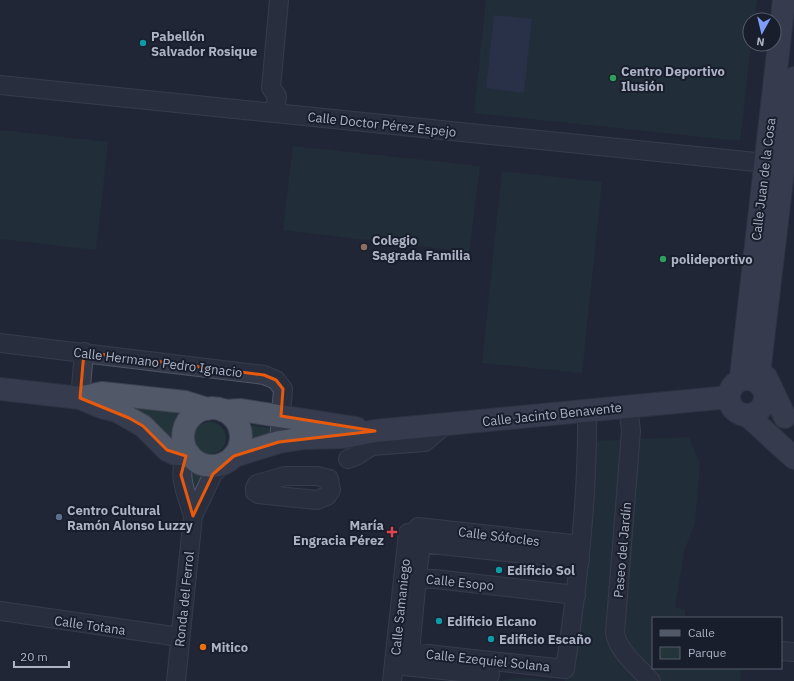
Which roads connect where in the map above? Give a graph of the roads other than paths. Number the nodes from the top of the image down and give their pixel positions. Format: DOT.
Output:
graph roads {
  1 [pos="279,0"];
  2 [pos="784,0"];
  3 [pos="794,78"];
  4 [pos="0,85"];
  5 [pos="275,113"];
  6 [pos="781,163"];
  7 [pos="0,343"];
  8 [pos="84,352"];
  9 [pos="761,356"];
  10 [pos="0,389"];
  11 [pos="734,389"];
  12 [pos="762,389"];
  13 [pos="80,398"];
  14 [pos="628,406"];
  15 [pos="215,410"];
  16 [pos="588,411"];
  17 [pos="747,415"];
  18 [pos="281,416"];
  19 [pos="790,422"];
  20 [pos="445,424"];
  21 [pos="375,431"];
  22 [pos="344,437"];
  23 [pos="279,442"];
  24 [pos="189,454"];
  25 [pos="794,458"];
  26 [pos="348,459"];
  27 [pos="228,460"];
  28 [pos="329,479"];
  29 [pos="193,516"];
  30 [pos="413,530"];
  31 [pos="580,553"];
  32 [pos="418,577"];
  33 [pos="576,595"];
  34 [pos="0,611"];
  35 [pos="180,637"];
  36 [pos="782,651"];
  37 [pos="794,652"];
  38 [pos="393,673"];
  39 [pos="490,676"];
  40 [pos="176,681"];
  41 [pos="651,681"];
  1 -- 5 [label="street"];
  2 -- 6 [label="main road, Calle Juan de la Cosa"];
  3 -- 6 [label="main road, Calle Juan de la Cosa"];
  4 -- 5 [label="street, Calle Doctor Pérez Espejo"];
  5 -- 6 [label="street, Calle Doctor Pérez Espejo"];
  6 -- 9 [label="main road, Calle Juan de la Cosa"];
  6 -- 11 [label="main road, Calle Juan de la Cosa"];
  7 -- 8 [label="street, Calle Hermano Pedro Ignacio"];
  8 -- 13 [label="street"];
  8 -- 18 [label="street, Calle Hermano Pedro Ignacio"];
  9 -- 12 [label="main road, Calle Juan de la Cosa"];
  9 -- 19 [label="main road"];
  10 -- 13 [label="main road, Calle Jacinto Benavente"];
  11 -- 12 [label="main road"];
  11 -- 14 [label="main road, Calle Jacinto Benavente"];
  11 -- 17 [label="main road"];
  12 -- 17 [label="main road"];
  12 -- 19 [label="main road"];
  13 -- 15 [label="main road, Calle Jacinto Benavente"];
  13 -- 24 [label="main road, Calle Jacinto Benavente"];
  14 -- 16 [label="main road, Calle Jacinto Benavente"];
  14 -- 41 [label="street, Paseo del Jardín"];
  15 -- 18 [label="main road, Calle Jacinto Benavente"];
  15 -- 24 [label="main road"];
  15 -- 27 [label="main road"];
  16 -- 20 [label="main road, Calle Jacinto Benavente"];
  16 -- 31 [label="street"];
  17 -- 25 [label="main road"];
  18 -- 21 [label="main road, Calle Jacinto Benavente"];
  18 -- 23 [label="street"];
  20 -- 21 [label="main road, Calle Jacinto Benavente"];
  20 -- 26 [label="street"];
  21 -- 22 [label="main road, Calle Jacinto Benavente"];
  22 -- 23 [label="main road, Calle Jacinto Benavente"];
  22 -- 26 [label="street"];
  23 -- 27 [label="main road, Calle Jacinto Benavente"];
  24 -- 27 [label="main road"];
  24 -- 29 [label="street, Ronda del Ferrol"];
  26 -- 28 [label="street"];
  27 -- 29 [label="street, Ronda del Ferrol"];
  29 -- 35 [label="street, Ronda del Ferrol"];
  30 -- 31 [label="street, Calle Sófocles"];
  30 -- 38 [label="street, Calle Samaniego"];
  31 -- 32 [label="street, Calle Esopo"];
  31 -- 33 [label="street"];
  32 -- 33 [label="street, Calle Esopo"];
  32 -- 33 [label="street, Calle Ezequiel Solana"];
  34 -- 35 [label="street, Calle Totana"];
  35 -- 40 [label="street, Ronda del Ferrol"];
  36 -- 37 [label="street"];
  38 -- 39 [label="street, Calle Ezequiel Solana"];
}
